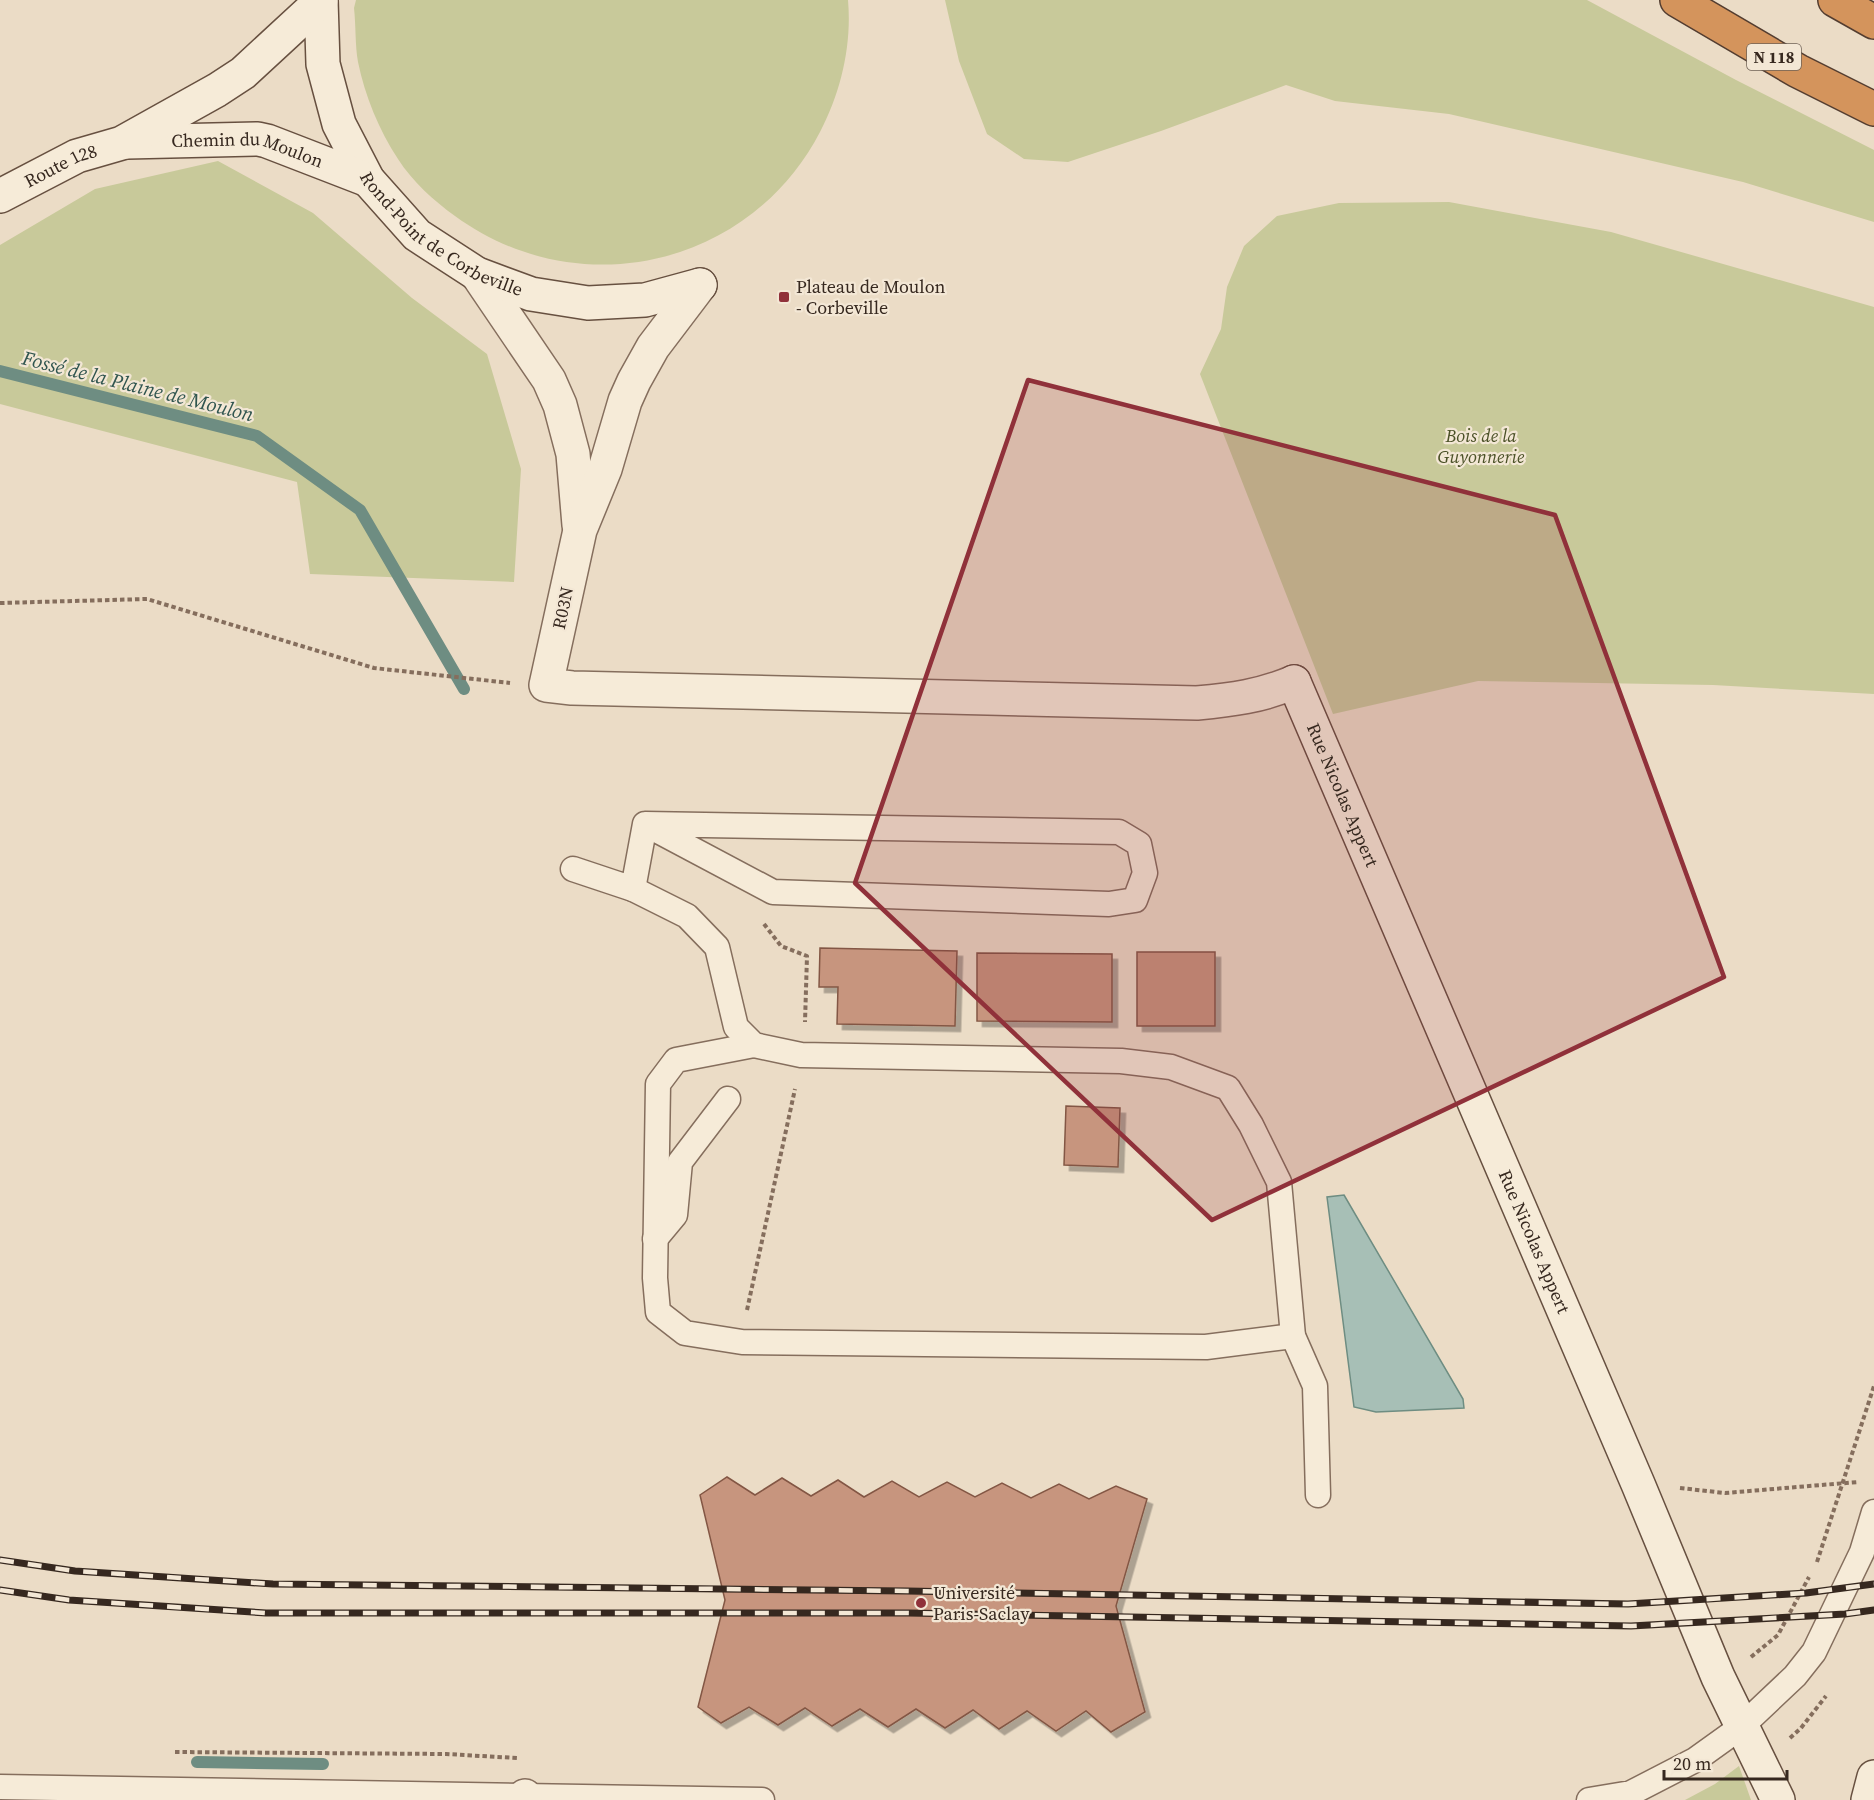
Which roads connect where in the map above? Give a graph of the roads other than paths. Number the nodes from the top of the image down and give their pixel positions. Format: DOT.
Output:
graph roads {
  1 [pos="1677,0"];
  2 [pos="1835,0"];
  3 [pos="321,1"];
  4 [pos="1874,22"];
  5 [pos="1874,110"];
  6 [pos="122,143"];
  7 [pos="368,180"];
  8 [pos="0,196"];
  9 [pos="477,274"];
  10 [pos="580,530"];
  11 [pos="1294,682"];
  12 [pos="645,824"];
  13 [pos="573,869"];
  14 [pos="633,889"];
  15 [pos="754,1045"];
  16 [pos="728,1099"];
  17 [pos="655,1239"];
  18 [pos="1293,1336"];
  19 [pos="1318,1495"];
  20 [pos="1874,1512"];
  21 [pos="1741,1727"];
  22 [pos="1874,1777"];
  23 [pos="0,1787"];
  24 [pos="525,1798"];
  25 [pos="762,1800"];
  26 [pos="1589,1800"];
  27 [pos="1778,1800"];
  28 [pos="1868,1800"];
  1 -- 5 [label="highway, N 118"];
  2 -- 4 [label="highway"];
  3 -- 6 [label="street"];
  3 -- 7 [label="street, Rond-Point de Corbeville"];
  6 -- 7 [label="street, Chemin du Moulon"];
  6 -- 8 [label="street, Route 128"];
  7 -- 9 [label="street, Rond-Point de Corbeville"];
  9 -- 10 [label="street"];
  9 -- 10 [label="street, Rond-Point de Corbeville"];
  10 -- 11 [label="street, R03N"];
  11 -- 21 [label="street, Rue Nicolas Appert"];
  12 -- 12 [label="lane"];
  12 -- 14 [label="lane"];
  13 -- 14 [label="lane"];
  14 -- 15 [label="lane"];
  15 -- 17 [label="lane"];
  15 -- 18 [label="lane"];
  16 -- 17 [label="lane"];
  17 -- 18 [label="lane"];
  18 -- 19 [label="lane"];
  20 -- 21 [label="lane"];
  21 -- 26 [label="lane"];
  21 -- 27 [label="street, Rue Nicolas Appert"];
  22 -- 28 [label="street"];
  23 -- 24 [label="lane"];
  24 -- 25 [label="lane"];
}
